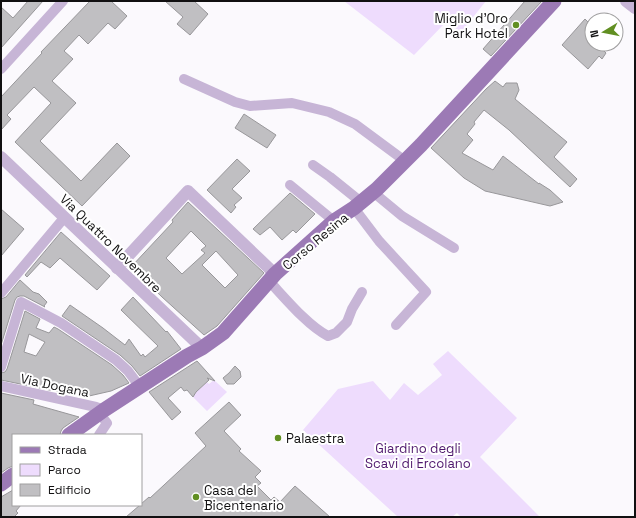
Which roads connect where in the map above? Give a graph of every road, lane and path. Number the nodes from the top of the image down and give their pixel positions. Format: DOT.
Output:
graph roads {
  1 [pos="62,1"];
  2 [pos="554,1"];
  3 [pos="626,1"];
  4 [pos="635,8"];
  5 [pos="1,69"];
  6 [pos="184,78"];
  7 [pos="406,161"];
  8 [pos="2,162"];
  9 [pos="313,165"];
  10 [pos="290,185"];
  11 [pos="373,192"];
  12 [pos="357,205"];
  13 [pos="64,218"];
  14 [pos="334,221"];
  15 [pos="454,248"];
  16 [pos="117,268"];
  17 [pos="272,278"];
  18 [pos="362,292"];
  19 [pos="1,293"];
  20 [pos="396,325"];
  21 [pos="202,348"];
  22 [pos="1,367"];
  23 [pos="1,386"];
  24 [pos="140,387"];
  25 [pos="102,412"];
  26 [pos="70,434"];
  27 [pos="100,434"];
  28 [pos="12,476"];
  29 [pos="1,484"];
  1 -- 5 [label="street"];
  2 -- 7 [label="main road, Corso Resina"];
  3 -- 4 [label="street"];
  6 -- 7 [label="street"];
  7 -- 11 [label="main road, Corso Resina"];
  8 -- 13 [label="street, Via Quattro Novembre"];
  9 -- 12 [label="street"];
  10 -- 14 [label="street"];
  11 -- 12 [label="main road, Corso Resina"];
  11 -- 15 [label="street"];
  12 -- 14 [label="main road, Corso Resina"];
  12 -- 20 [label="street"];
  13 -- 16 [label="street, Via Quattro Novembre"];
  13 -- 19 [label="street"];
  14 -- 17 [label="main road, Corso Resina"];
  16 -- 17 [label="street"];
  16 -- 21 [label="street, Via Quattro Novembre"];
  17 -- 18 [label="street"];
  17 -- 21 [label="main road, Corso Resina"];
  21 -- 24 [label="main road, Corso Resina"];
  22 -- 24 [label="street"];
  23 -- 25 [label="street, Via Dogana"];
  24 -- 25 [label="main road, Corso Resina"];
  25 -- 26 [label="main road, Corso Resina"];
  25 -- 27 [label="street"];
  28 -- 29 [label="main road"];
}
